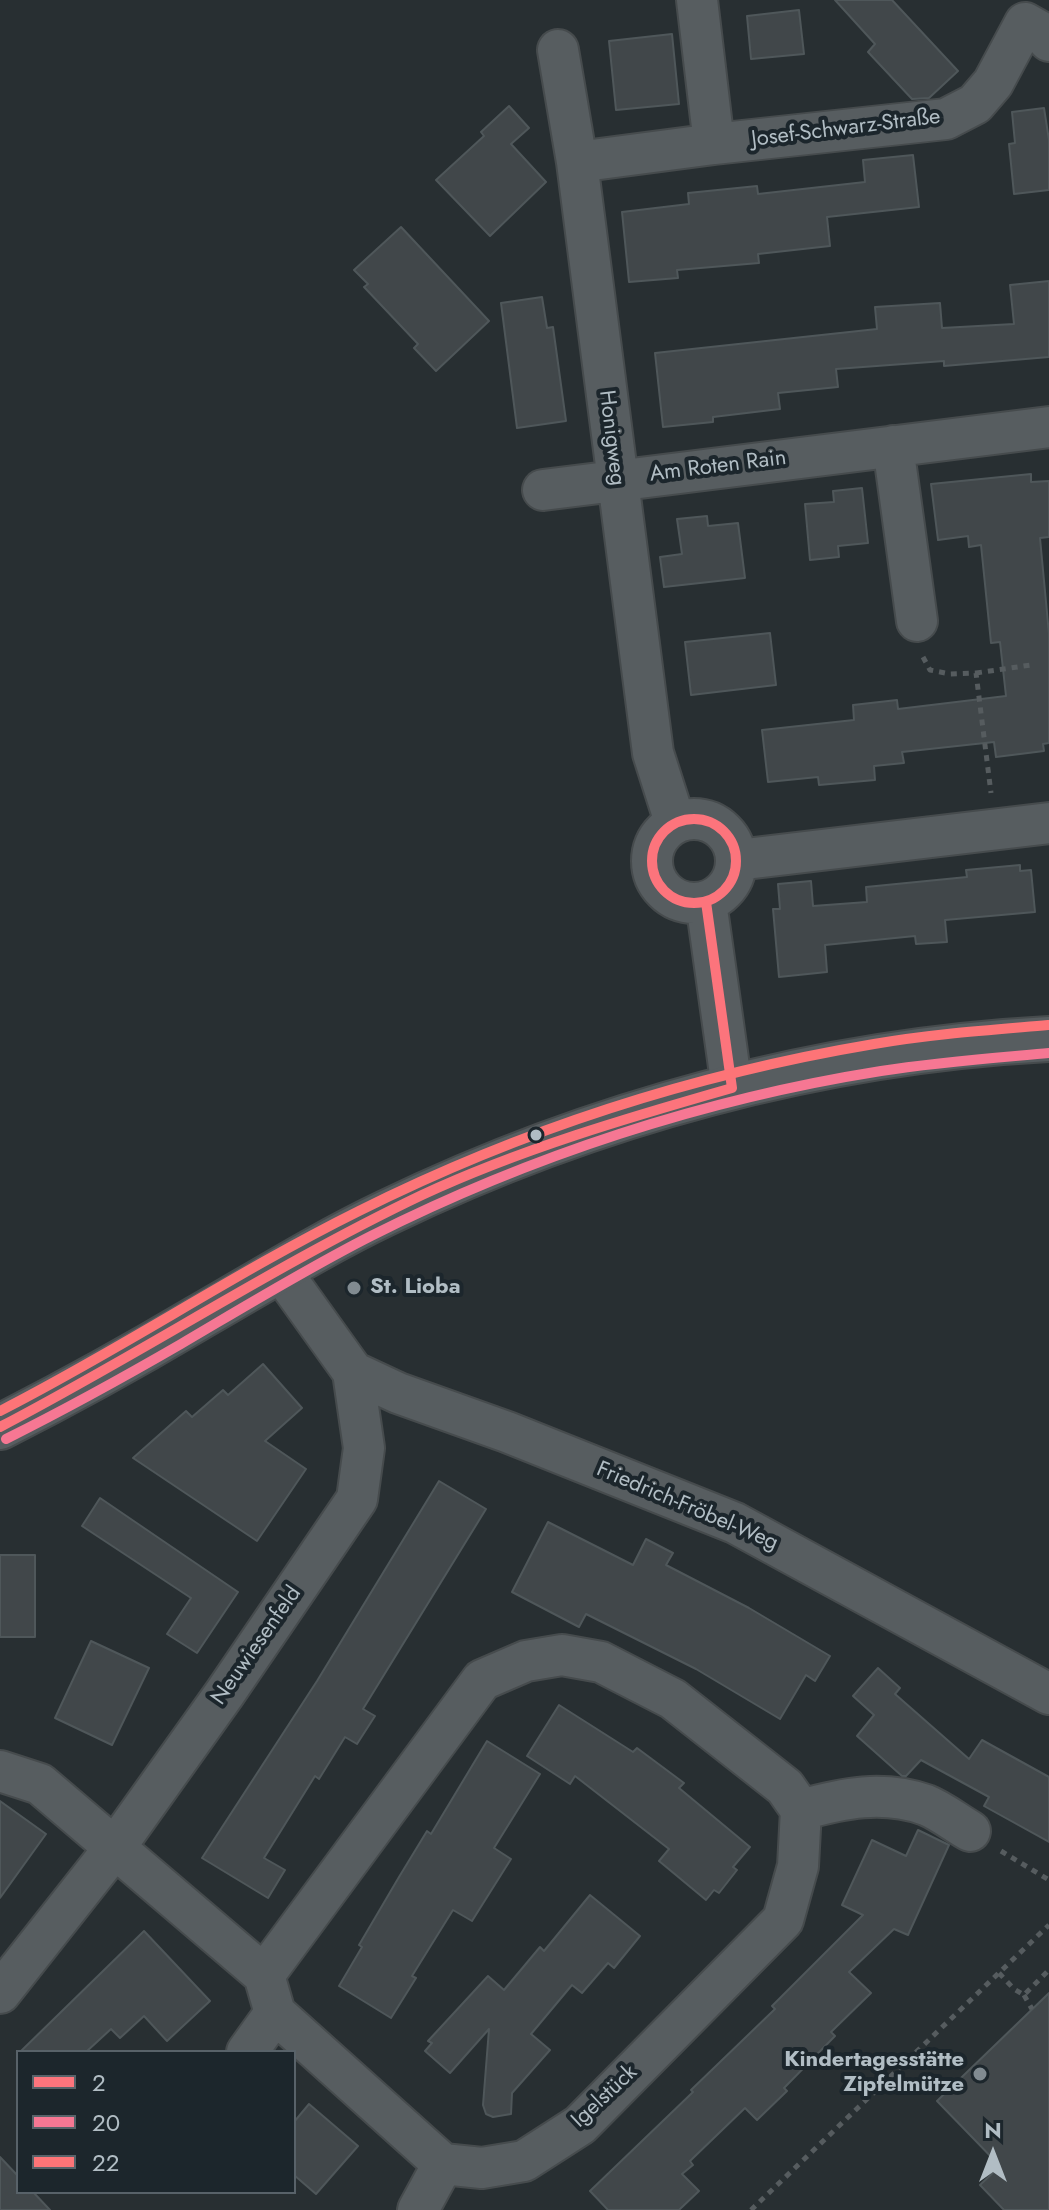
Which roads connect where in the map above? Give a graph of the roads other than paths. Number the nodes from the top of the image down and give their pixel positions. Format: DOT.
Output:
graph roads {
  1 [pos="697,0"];
  2 [pos="1037,32"];
  3 [pos="558,50"];
  4 [pos="714,144"];
  5 [pos="577,162"];
  6 [pos="1049,427"];
  7 [pos="893,446"];
  8 [pos="616,479"];
  9 [pos="543,490"];
  10 [pos="917,621"];
  11 [pos="675,822"];
  12 [pos="1049,823"];
  13 [pos="737,860"];
  14 [pos="706,902"];
  15 [pos="1049,1039"];
  16 [pos="732,1088"];
  17 [pos="280,1270"];
  18 [pos="353,1372"];
  19 [pos="0,1427"];
  20 [pos="1049,1694"];
  21 [pos="0,1771"];
  22 [pos="801,1810"];
  23 [pos="970,1831"];
  24 [pos="116,1846"];
  25 [pos="0,1993"];
  26 [pos="270,1994"];
  27 [pos="248,2050"];
  28 [pos="443,2164"];
  29 [pos="418,2210"];
  1 -- 4 [label="street"];
  2 -- 4 [label="street, Josef-Schwarz-Straße"];
  3 -- 5 [label="street, Honigweg"];
  4 -- 5 [label="street, Josef-Schwarz-Straße"];
  5 -- 8 [label="street, Honigweg"];
  6 -- 7 [label="street, Am Roten Rain"];
  7 -- 8 [label="street, Am Roten Rain"];
  7 -- 10 [label="street"];
  8 -- 9 [label="street, Am Roten Rain"];
  8 -- 11 [label="street, Honigweg"];
  11 -- 13 [label="street"];
  11 -- 14 [label="street"];
  12 -- 13 [label="street"];
  13 -- 14 [label="street"];
  14 -- 16 [label="street"];
  15 -- 16 [label="street"];
  16 -- 17 [label="street"];
  17 -- 18 [label="street, Neuwiesenfeld"];
  17 -- 19 [label="street"];
  18 -- 20 [label="street, Friedrich-Fröbel-Weg"];
  18 -- 24 [label="street, Neuwiesenfeld"];
  21 -- 24 [label="street"];
  22 -- 23 [label="street"];
  22 -- 26 [label="street"];
  22 -- 28 [label="street, Igelstück"];
  24 -- 25 [label="street, Neuwiesenfeld"];
  24 -- 26 [label="street"];
  26 -- 27 [label="street"];
  26 -- 28 [label="street"];
  28 -- 29 [label="street"];
}
